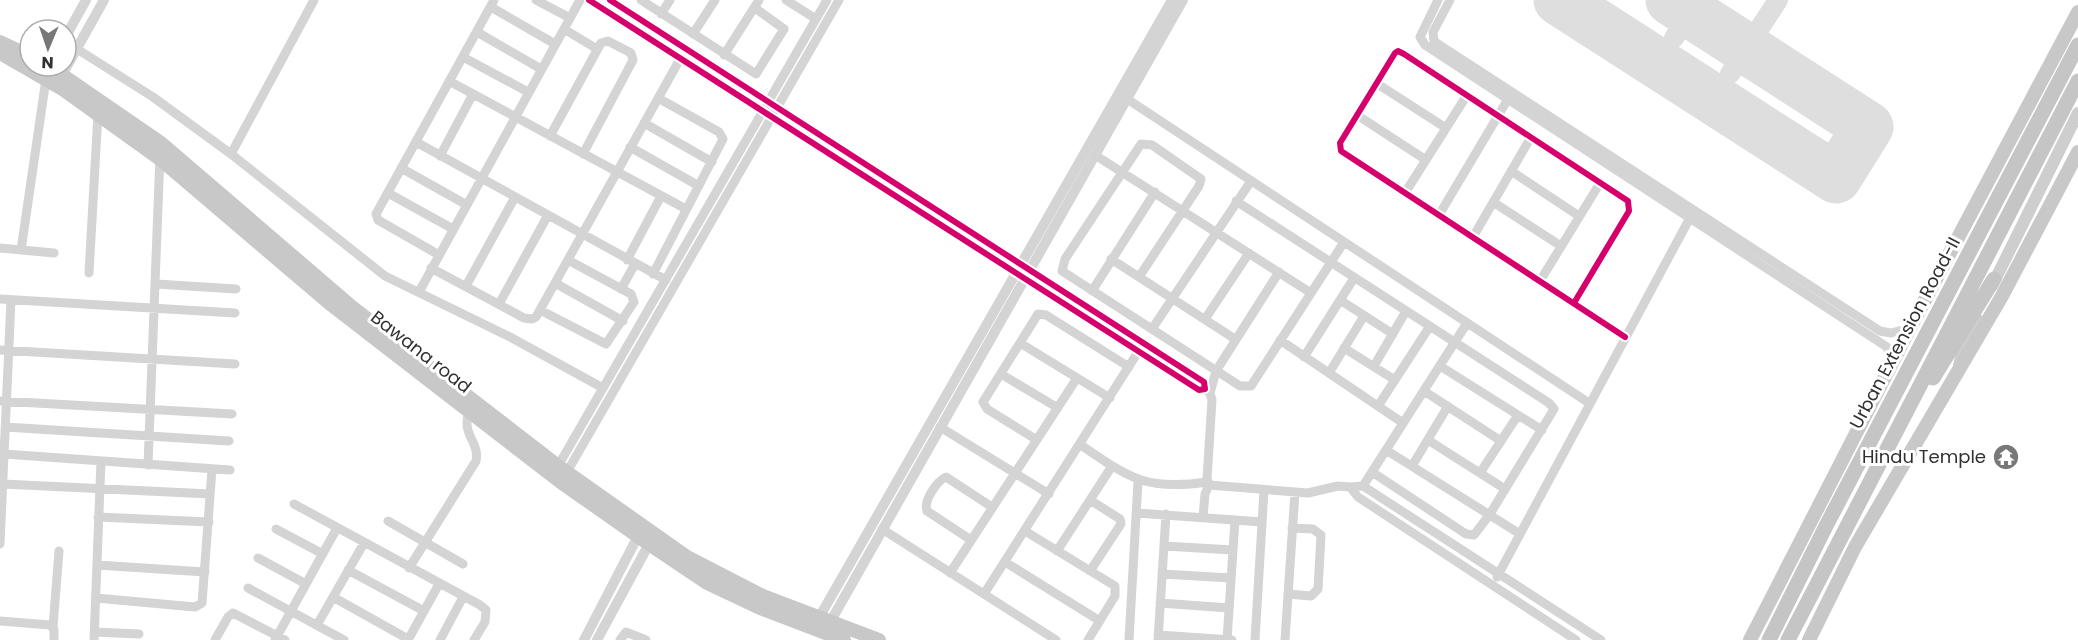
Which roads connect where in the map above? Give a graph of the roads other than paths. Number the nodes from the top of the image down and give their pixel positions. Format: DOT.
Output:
graph roads {
  1 [pos="86,0"];
  2 [pos="105,0"];
  3 [pos="314,0"];
  4 [pos="536,0"];
  5 [pos="580,0"];
  6 [pos="589,0"];
  7 [pos="610,0"];
  8 [pos="641,0"];
  9 [pos="670,0"];
  10 [pos="715,0"];
  11 [pos="786,0"];
  12 [pos="827,0"];
  13 [pos="839,0"];
  14 [pos="1172,0"];
  15 [pos="1183,0"];
  16 [pos="1438,0"];
  17 [pos="1450,0"];
  18 [pos="492,3"];
  19 [pos="624,4"];
  20 [pos="757,4"];
  21 [pos="2078,12"];
  22 [pos="661,14"];
  23 [pos="76,18"];
  24 [pos="570,18"];
  25 [pos="816,19"];
  26 [pos="564,29"];
  27 [pos="477,32"];
  28 [pos="693,34"];
  29 [pos="0,42"];
  30 [pos="555,44"];
  31 [pos="2078,45"];
  32 [pos="78,47"];
  33 [pos="597,49"];
  34 [pos="18,50"];
  35 [pos="78,50"];
  36 [pos="0,53"];
  37 [pos="724,55"];
  38 [pos="463,57"];
  39 [pos="680,58"];
  40 [pos="18,59"];
  41 [pos="542,69"];
  42 [pos="48,78"];
  43 [pos="59,78"];
  44 [pos="66,78"];
  45 [pos="449,81"];
  46 [pos="2078,81"];
  47 [pos="1376,83"];
  48 [pos="528,92"];
  49 [pos="473,94"];
  50 [pos="1467,95"];
  51 [pos="1124,97"];
  52 [pos="658,98"];
  53 [pos="1508,99"];
  54 [pos="768,102"];
  55 [pos="778,108"];
  56 [pos="98,113"];
  57 [pos="2078,113"];
  58 [pos="767,115"];
  59 [pos="1357,115"];
  60 [pos="1498,116"];
  61 [pos="515,117"];
  62 [pos="644,123"];
  63 [pos="1446,128"];
  64 [pos="550,136"];
  65 [pos="1531,137"];
  66 [pos="416,142"];
  67 [pos="161,143"];
  68 [pos="630,147"];
  69 [pos="2078,152"];
  70 [pos="231,154"];
  71 [pos="583,154"];
  72 [pos="1095,155"];
  73 [pos="441,156"];
  74 [pos="160,159"];
  75 [pos="1426,160"];
  76 [pos="712,162"];
  77 [pos="401,168"];
  78 [pos="1511,171"];
  79 [pos="616,172"];
  80 [pos="1123,172"];
  81 [pos="481,179"];
  82 [pos="1251,181"];
  83 [pos="1600,183"];
  84 [pos="699,186"];
  85 [pos="1155,192"];
  86 [pos="388,193"];
  87 [pos="1406,194"];
  88 [pos="661,196"];
  89 [pos="514,197"];
  90 [pos="1236,201"];
  91 [pos="1493,202"];
  92 [pos="467,205"];
  93 [pos="686,209"];
  94 [pos="1183,211"];
  95 [pos="1692,214"];
  96 [pos="548,215"];
  97 [pos="1439,215"];
  98 [pos="1580,216"];
  99 [pos="453,229"];
  100 [pos="1216,232"];
  101 [pos="582,234"];
  102 [pos="1473,237"];
  103 [pos="1344,242"];
  104 [pos="1562,246"];
  105 [pos="0,248"];
  106 [pos="21,250"];
  107 [pos="54,253"];
  108 [pos="1249,253"];
  109 [pos="439,255"];
  110 [pos="1112,259"];
  111 [pos="568,261"];
  112 [pos="631,262"];
  113 [pos="1331,263"];
  114 [pos="431,268"];
  115 [pos="1017,269"];
  116 [pos="1279,272"];
  117 [pos="89,273"];
  118 [pos="653,274"];
  119 [pos="1027,275"];
  120 [pos="1139,277"];
  121 [pos="1354,278"];
  122 [pos="1994,279"];
  123 [pos="666,280"];
  124 [pos="1540,281"];
  125 [pos="156,284"];
  126 [pos="555,284"];
  127 [pos="466,286"];
  128 [pos="236,289"];
  129 [pos="621,289"];
  130 [pos="1092,291"];
  131 [pos="419,292"];
  132 [pos="1311,293"];
  133 [pos="1173,298"];
  134 [pos="0,299"];
  135 [pos="11,300"];
  136 [pos="1340,300"];
  137 [pos="1574,303"];
  138 [pos="499,304"];
  139 [pos="155,308"];
  140 [pos="540,310"];
  141 [pos="1406,311"];
  142 [pos="235,313"];
  143 [pos="1364,316"];
  144 [pos="1205,319"];
  145 [pos="623,321"];
  146 [pos="1467,323"];
  147 [pos="1430,326"];
  148 [pos="1152,328"];
  149 [pos="1910,328"];
  150 [pos="1393,334"];
  151 [pos="1625,337"];
  152 [pos="1235,339"];
  153 [pos="1280,340"];
  154 [pos="1455,342"];
  155 [pos="1020,343"];
  156 [pos="1344,348"];
  157 [pos="4,350"];
  158 [pos="1138,352"];
  159 [pos="1304,357"];
  160 [pos="153,359"];
  161 [pos="235,364"];
  162 [pos="1893,365"];
  163 [pos="1374,366"];
  164 [pos="1440,366"];
  165 [pos="1130,367"];
  166 [pos="1216,371"];
  167 [pos="1957,372"];
  168 [pos="1329,373"];
  169 [pos="1001,374"];
  170 [pos="1077,378"];
  171 [pos="1395,380"];
  172 [pos="603,388"];
  173 [pos="1207,391"];
  174 [pos="1424,391"];
  175 [pos="1110,398"];
  176 [pos="3,401"];
  177 [pos="1589,403"];
  178 [pos="1378,406"];
  179 [pos="1448,406"];
  180 [pos="1908,407"];
  181 [pos="1058,408"];
  182 [pos="152,409"];
  183 [pos="469,412"];
  184 [pos="232,414"];
  185 [pos="1518,415"];
  186 [pos="1403,423"];
  187 [pos="5,427"];
  188 [pos="939,427"];
  189 [pos="1542,430"];
  190 [pos="150,437"];
  191 [pos="1037,440"];
  192 [pos="1428,440"];
  193 [pos="229,441"];
  194 [pos="1501,441"];
  195 [pos="1081,445"];
  196 [pos="1386,450"];
  197 [pos="3,451"];
  198 [pos="101,461"];
  199 [pos="148,465"];
  200 [pos="1112,466"];
  201 [pos="1412,466"];
  202 [pos="212,469"];
  203 [pos="563,469"];
  204 [pos="231,470"];
  205 [pos="1372,472"];
  206 [pos="1480,473"];
  207 [pos="1015,474"];
  208 [pos="1138,481"];
  209 [pos="3,484"];
  210 [pos="1208,484"];
  211 [pos="1363,486"];
  212 [pos="1350,487"];
  213 [pos="100,488"];
  214 [pos="1505,489"];
  215 [pos="1264,490"];
  216 [pos="1295,492"];
  217 [pos="210,494"];
  218 [pos="1049,494"];
  219 [pos="1090,500"];
  220 [pos="294,504"];
  221 [pos="992,507"];
  222 [pos="1137,513"];
  223 [pos="1166,514"];
  224 [pos="1490,514"];
  225 [pos="98,517"];
  226 [pos="1203,517"];
  227 [pos="1235,520"];
  228 [pos="388,521"];
  229 [pos="209,522"];
  230 [pos="1262,522"];
  231 [pos="337,528"];
  232 [pos="1293,528"];
  233 [pos="276,529"];
  234 [pos="882,529"];
  235 [pos="1025,531"];
  236 [pos="1520,534"];
  237 [pos="643,540"];
  238 [pos="971,540"];
  239 [pos="425,542"];
  240 [pos="364,543"];
  241 [pos="0,544"];
  242 [pos="1164,546"];
  243 [pos="1233,550"];
  244 [pos="59,551"];
  245 [pos="1058,551"];
  246 [pos="323,554"];
  247 [pos="258,558"];
  248 [pos="1005,562"];
  249 [pos="463,564"];
  250 [pos="97,565"];
  251 [pos="409,568"];
  252 [pos="348,570"];
  253 [pos="1090,571"];
  254 [pos="205,572"];
  255 [pos="950,573"];
  256 [pos="1499,573"];
  257 [pos="1162,574"];
  258 [pos="1231,578"];
  259 [pos="306,584"];
  260 [pos="439,584"];
  261 [pos="1493,585"];
  262 [pos="248,588"];
  263 [pos="984,594"];
  264 [pos="1288,594"];
  265 [pos="333,597"];
  266 [pos="463,597"];
  267 [pos="96,598"];
  268 [pos="1160,603"];
  269 [pos="1229,608"];
  270 [pos="291,611"];
  271 [pos="424,611"];
  272 [pos="0,621"];
  273 [pos="1100,621"];
  274 [pos="317,625"];
  275 [pos="821,626"];
  276 [pos="53,627"];
  277 [pos="139,634"];
  278 [pos="94,636"];
  279 [pos="1158,638"];
  280 [pos="279,639"];
  281 [pos="408,639"];
  282 [pos="1201,639"];
  283 [pos="54,640"];
  284 [pos="215,640"];
  285 [pos="344,640"];
  286 [pos="440,640"];
  287 [pos="474,640"];
  288 [pos="584,640"];
  289 [pos="597,640"];
  290 [pos="620,640"];
  291 [pos="646,640"];
  292 [pos="844,640"];
  293 [pos="879,640"];
  294 [pos="1056,640"];
  295 [pos="1088,640"];
  296 [pos="1129,640"];
  297 [pos="1229,640"];
  298 [pos="1255,640"];
  299 [pos="1285,640"];
  300 [pos="1576,640"];
  301 [pos="1600,640"];
  302 [pos="1750,640"];
  303 [pos="1770,640"];
  304 [pos="1788,640"];
  305 [pos="1809,640"];
  1 -- 23 [label="street"];
  2 -- 32 [label="street"];
  3 -- 70 [label="street"];
  4 -- 24 [label="street"];
  5 -- 24 [label="street"];
  6 -- 39 [label="street"];
  7 -- 19 [label="street"];
  8 -- 22 [label="street"];
  9 -- 22 [label="street"];
  10 -- 28 [label="street"];
  11 -- 25 [label="street"];
  12 -- 25 [label="street"];
  13 -- 55 [label="street"];
  14 -- 51 [label="street"];
  15 -- 51 [label="street"];
  16 -- 53 [label="street"];
  17 -- 95 [label="street"];
  18 -- 27 [label="street"];
  18 -- 30 [label="street"];
  19 -- 54 [label="street"];
  20 -- 37 [label="street"];
  20 -- 37 [label="street"];
  21 -- 149 [label="main road"];
  22 -- 28 [label="street"];
  24 -- 26 [label="street"];
  25 -- 54 [label="street"];
  26 -- 30 [label="street"];
  26 -- 33 [label="street"];
  27 -- 38 [label="street"];
  27 -- 41 [label="street"];
  28 -- 37 [label="street"];
  29 -- 34 [label="main road"];
  30 -- 41 [label="street"];
  31 -- 303 [label="highway, Urban Extension Road-II"];
  33 -- 64 [label="street"];
  33 -- 71 [label="street"];
  35 -- 70 [label="street"];
  36 -- 40 [label="main road, Bawana road"];
  38 -- 45 [label="street"];
  38 -- 48 [label="street"];
  39 -- 52 [label="street"];
  39 -- 58 [label="street"];
  41 -- 48 [label="street"];
  42 -- 106 [label="street"];
  43 -- 56 [label="main road, Bawana road"];
  44 -- 67 [label="main road, Bawana road"];
  45 -- 49 [label="street"];
  45 -- 66 [label="street"];
  46 -- 180 [label="highway, Urban Extension Road-II"];
  47 -- 50 [label="street"];
  47 -- 59 [label="street"];
  47 -- 63 [label="street"];
  48 -- 61 [label="street"];
  49 -- 61 [label="street"];
  49 -- 73 [label="street"];
  50 -- 60 [label="street"];
  50 -- 63 [label="street"];
  51 -- 72 [label="street"];
  51 -- 82 [label="street"];
  51 -- 115 [label="street"];
  52 -- 62 [label="street"];
  52 -- 76 [label="street"];
  53 -- 60 [label="street"];
  53 -- 95 [label="street"];
  54 -- 55 [label="street"];
  54 -- 58 [label="street"];
  55 -- 58 [label="street"];
  55 -- 115 [label="street"];
  56 -- 74 [label="main road, Bawana road"];
  56 -- 117 [label="street"];
  57 -- 122 [label="main road"];
  58 -- 115 [label="street"];
  58 -- 123 [label="street"];
  58 -- 203 [label="street"];
  59 -- 75 [label="street"];
  59 -- 87 [label="street"];
  60 -- 65 [label="street"];
  60 -- 97 [label="street"];
  61 -- 64 [label="street"];
  61 -- 81 [label="street"];
  62 -- 68 [label="street"];
  62 -- 76 [label="street"];
  63 -- 75 [label="street"];
  64 -- 71 [label="street"];
  65 -- 78 [label="street"];
  65 -- 83 [label="street"];
  66 -- 73 [label="street"];
  66 -- 77 [label="street"];
  67 -- 74 [label="street"];
  67 -- 203 [label="main road, Bawana road"];
  68 -- 79 [label="street"];
  68 -- 84 [label="street"];
  69 -- 167 [label="main road"];
  70 -- 131 [label="street"];
  71 -- 79 [label="street"];
  72 -- 80 [label="street"];
  72 -- 119 [label="street"];
  73 -- 81 [label="street"];
  74 -- 125 [label="street"];
  74 -- 183 [label="main road, Bawana road"];
  75 -- 87 [label="street"];
  76 -- 84 [label="street"];
  77 -- 86 [label="street"];
  77 -- 92 [label="street"];
  78 -- 91 [label="street"];
  78 -- 98 [label="street"];
  79 -- 88 [label="street"];
  79 -- 101 [label="street"];
  80 -- 85 [label="street"];
  80 -- 94 [label="street"];
  80 -- 130 [label="street"];
  81 -- 89 [label="street"];
  81 -- 92 [label="street"];
  82 -- 90 [label="street"];
  82 -- 103 [label="street"];
  83 -- 98 [label="street"];
  83 -- 137 [label="street"];
  84 -- 93 [label="street"];
  85 -- 94 [label="street"];
  85 -- 110 [label="street"];
  86 -- 99 [label="street"];
  86 -- 109 [label="street"];
  87 -- 97 [label="street"];
  88 -- 93 [label="street"];
  88 -- 112 [label="street"];
  89 -- 96 [label="street"];
  89 -- 127 [label="street"];
  90 -- 100 [label="street"];
  90 -- 113 [label="street"];
  91 -- 102 [label="street"];
  91 -- 104 [label="street"];
  92 -- 99 [label="street"];
  93 -- 118 [label="street"];
  94 -- 100 [label="street"];
  94 -- 120 [label="street"];
  95 -- 149 [label="street"];
  95 -- 151 [label="street"];
  95 -- 162 [label="street"];
  96 -- 101 [label="street"];
  96 -- 138 [label="street"];
  97 -- 102 [label="street"];
  98 -- 104 [label="street"];
  99 -- 109 [label="street"];
  100 -- 108 [label="street"];
  100 -- 133 [label="street"];
  101 -- 111 [label="street"];
  101 -- 112 [label="street"];
  102 -- 124 [label="street"];
  103 -- 113 [label="street"];
  103 -- 146 [label="street"];
  104 -- 124 [label="street"];
  105 -- 106 [label="street"];
  106 -- 107 [label="street"];
  108 -- 116 [label="street"];
  108 -- 144 [label="street"];
  109 -- 114 [label="street"];
  110 -- 120 [label="street"];
  110 -- 130 [label="street"];
  111 -- 126 [label="street"];
  111 -- 129 [label="street"];
  112 -- 118 [label="street"];
  112 -- 129 [label="street"];
  113 -- 121 [label="street"];
  113 -- 132 [label="street"];
  114 -- 127 [label="street"];
  114 -- 131 [label="street"];
  115 -- 119 [label="street"];
  115 -- 275 [label="street"];
  116 -- 132 [label="street"];
  116 -- 152 [label="street"];
  118 -- 123 [label="street"];
  119 -- 158 [label="street"];
  119 -- 173 [label="street"];
  119 -- 188 [label="street"];
  120 -- 133 [label="street"];
  121 -- 136 [label="street"];
  121 -- 141 [label="street"];
  122 -- 167 [label="main road"];
  122 -- 180 [label="highway"];
  123 -- 172 [label="street"];
  124 -- 137 [label="street"];
  125 -- 128 [label="street"];
  125 -- 139 [label="street"];
  126 -- 140 [label="street"];
  126 -- 145 [label="street"];
  127 -- 138 [label="street"];
  129 -- 145 [label="street"];
  130 -- 148 [label="street"];
  131 -- 172 [label="street"];
  132 -- 153 [label="street"];
  133 -- 144 [label="street"];
  133 -- 148 [label="street"];
  134 -- 135 [label="street"];
  135 -- 139 [label="street"];
  135 -- 157 [label="street"];
  136 -- 143 [label="street"];
  136 -- 159 [label="street"];
  137 -- 151 [label="street"];
  138 -- 140 [label="street"];
  139 -- 142 [label="street"];
  139 -- 160 [label="street"];
  140 -- 145 [label="street"];
  141 -- 147 [label="street"];
  141 -- 150 [label="street"];
  143 -- 150 [label="street"];
  143 -- 156 [label="street"];
  144 -- 152 [label="street"];
  146 -- 154 [label="street"];
  146 -- 177 [label="street"];
  147 -- 154 [label="street"];
  147 -- 171 [label="street"];
  148 -- 166 [label="street"];
  149 -- 162 [label="main road"];
  150 -- 163 [label="street"];
  151 -- 177 [label="street"];
  152 -- 166 [label="street"];
  153 -- 159 [label="street"];
  153 -- 166 [label="street"];
  154 -- 164 [label="street"];
  154 -- 189 [label="street"];
  155 -- 165 [label="street"];
  155 -- 169 [label="street"];
  155 -- 170 [label="street"];
  156 -- 163 [label="street"];
  156 -- 168 [label="street"];
  157 -- 160 [label="street"];
  157 -- 176 [label="street"];
  158 -- 165 [label="street"];
  158 -- 173 [label="street"];
  159 -- 168 [label="street"];
  160 -- 161 [label="street"];
  160 -- 182 [label="street"];
  162 -- 302 [label="main road"];
  163 -- 171 [label="street"];
  164 -- 174 [label="street"];
  164 -- 185 [label="street"];
  165 -- 175 [label="street"];
  166 -- 173 [label="street"];
  167 -- 305 [label="main road"];
  168 -- 178 [label="street"];
  169 -- 181 [label="street"];
  169 -- 191 [label="street"];
  170 -- 175 [label="street"];
  170 -- 181 [label="street"];
  171 -- 178 [label="street"];
  172 -- 203 [label="street"];
  173 -- 210 [label="street"];
  174 -- 179 [label="street"];
  174 -- 186 [label="street"];
  175 -- 195 [label="street"];
  176 -- 182 [label="street"];
  176 -- 187 [label="street"];
  177 -- 236 [label="street"];
  178 -- 186 [label="street"];
  179 -- 192 [label="street"];
  179 -- 194 [label="street"];
  180 -- 304 [label="highway, Urban Extension Road-II"];
  181 -- 191 [label="street"];
  182 -- 184 [label="street"];
  182 -- 190 [label="street"];
  183 -- 237 [label="main road, Bawana road"];
  183 -- 239 [label="street"];
  185 -- 189 [label="street"];
  185 -- 194 [label="street"];
  186 -- 196 [label="street"];
  187 -- 190 [label="street"];
  187 -- 197 [label="street"];
  188 -- 207 [label="street"];
  188 -- 234 [label="street"];
  189 -- 214 [label="street"];
  190 -- 193 [label="street"];
  190 -- 199 [label="street"];
  191 -- 207 [label="street"];
  192 -- 201 [label="street"];
  192 -- 206 [label="street"];
  194 -- 206 [label="street"];
  195 -- 200 [label="street"];
  195 -- 218 [label="street"];
  196 -- 201 [label="street"];
  196 -- 205 [label="street"];
  197 -- 198 [label="street"];
  197 -- 209 [label="street"];
  198 -- 199 [label="street"];
  198 -- 213 [label="street"];
  199 -- 202 [label="street"];
  200 -- 208 [label="street"];
  200 -- 219 [label="street"];
  201 -- 224 [label="street"];
  202 -- 204 [label="street"];
  202 -- 217 [label="street"];
  203 -- 275 [label="main road, Bawana road"];
  205 -- 211 [label="street"];
  205 -- 224 [label="street"];
  206 -- 214 [label="street"];
  207 -- 218 [label="street"];
  207 -- 221 [label="street"];
  208 -- 210 [label="street"];
  208 -- 222 [label="street"];
  209 -- 213 [label="street"];
  209 -- 241 [label="street"];
  210 -- 215 [label="street"];
  210 -- 226 [label="street"];
  211 -- 212 [label="street"];
  211 -- 256 [label="street"];
  212 -- 216 [label="street"];
  212 -- 261 [label="street"];
  213 -- 217 [label="street"];
  213 -- 225 [label="street"];
  214 -- 224 [label="street"];
  215 -- 216 [label="street"];
  215 -- 230 [label="street"];
  216 -- 232 [label="street"];
  217 -- 229 [label="street"];
  218 -- 235 [label="street"];
  219 -- 245 [label="street"];
  219 -- 253 [label="street"];
  220 -- 231 [label="street"];
  221 -- 238 [label="street"];
  221 -- 238 [label="street"];
  222 -- 223 [label="street"];
  222 -- 296 [label="street"];
  223 -- 226 [label="street"];
  223 -- 242 [label="street"];
  224 -- 236 [label="street"];
  225 -- 229 [label="street"];
  225 -- 250 [label="street"];
  226 -- 227 [label="street"];
  227 -- 230 [label="street"];
  227 -- 243 [label="street"];
  228 -- 239 [label="street"];
  229 -- 254 [label="street"];
  230 -- 298 [label="street"];
  231 -- 240 [label="street"];
  231 -- 246 [label="street"];
  232 -- 264 [label="street"];
  232 -- 264 [label="street"];
  233 -- 246 [label="street"];
  234 -- 255 [label="street"];
  234 -- 275 [label="street"];
  235 -- 245 [label="street"];
  235 -- 248 [label="street"];
  236 -- 256 [label="street"];
  237 -- 275 [label="main road, Bawana road"];
  237 -- 288 [label="street"];
  237 -- 289 [label="street"];
  238 -- 255 [label="street"];
  239 -- 249 [label="street"];
  239 -- 251 [label="street"];
  240 -- 251 [label="street"];
  240 -- 252 [label="street"];
  242 -- 243 [label="street"];
  242 -- 257 [label="street"];
  243 -- 258 [label="street"];
  244 -- 276 [label="street"];
  245 -- 253 [label="street"];
  246 -- 259 [label="street"];
  247 -- 259 [label="street"];
  248 -- 263 [label="street"];
  248 -- 273 [label="street"];
  250 -- 254 [label="street"];
  250 -- 267 [label="street"];
  251 -- 260 [label="street"];
  252 -- 265 [label="street"];
  252 -- 271 [label="street"];
  253 -- 273 [label="street"];
  254 -- 267 [label="street"];
  255 -- 263 [label="street"];
  256 -- 261 [label="street"];
  256 -- 301 [label="street"];
  257 -- 258 [label="street"];
  257 -- 268 [label="street"];
  258 -- 269 [label="street"];
  259 -- 270 [label="street"];
  260 -- 266 [label="street"];
  260 -- 271 [label="street"];
  261 -- 300 [label="street"];
  262 -- 270 [label="street"];
  263 -- 294 [label="street"];
  264 -- 299 [label="street"];
  265 -- 274 [label="street"];
  265 -- 281 [label="street"];
  266 -- 286 [label="street"];
  266 -- 287 [label="street"];
  267 -- 278 [label="street"];
  268 -- 269 [label="street"];
  268 -- 279 [label="street"];
  269 -- 297 [label="street"];
  270 -- 274 [label="street"];
  270 -- 280 [label="street"];
  271 -- 281 [label="street"];
  272 -- 276 [label="street"];
  273 -- 295 [label="street"];
  274 -- 285 [label="street"];
  275 -- 292 [label="main road, Bawana road"];
  275 -- 293 [label="main road, Bawana road"];
  276 -- 283 [label="street"];
  277 -- 278 [label="street"];
  279 -- 282 [label="street"];
  280 -- 284 [label="street"];
  282 -- 297 [label="street"];
  290 -- 291 [label="street"];
}
